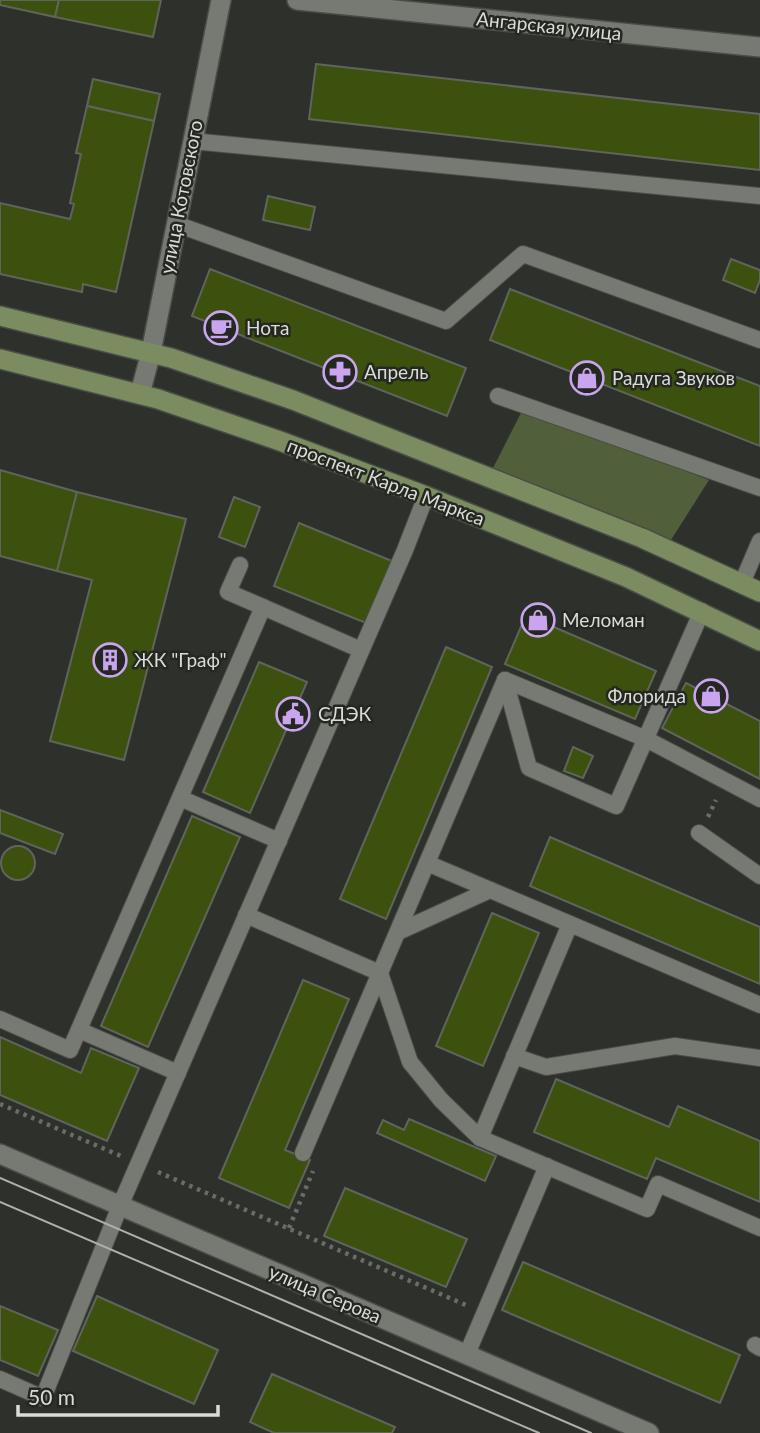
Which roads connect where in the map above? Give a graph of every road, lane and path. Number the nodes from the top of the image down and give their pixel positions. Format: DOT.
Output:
graph roads {
  1 [pos="221,0"];
  2 [pos="297,0"];
  3 [pos="760,47"];
  4 [pos="192,141"];
  5 [pos="760,196"];
  6 [pos="176,223"];
  7 [pos="0,316"];
  8 [pos="760,340"];
  9 [pos="150,352"];
  10 [pos="0,359"];
  11 [pos="140,394"];
  12 [pos="498,396"];
  13 [pos="760,488"];
  14 [pos="426,496"];
  15 [pos="760,541"];
  16 [pos="240,565"];
  17 [pos="742,583"];
  18 [pos="760,592"];
  19 [pos="263,607"];
  20 [pos="702,611"];
  21 [pos="760,641"];
  22 [pos="361,650"];
  23 [pos="505,680"];
  24 [pos="646,740"];
  25 [pos="726,781"];
  26 [pos="180,798"];
  27 [pos="760,799"];
  28 [pos="699,833"];
  29 [pos="279,841"];
  30 [pos="427,863"];
  31 [pos="760,876"];
  32 [pos="490,890"];
  33 [pos="246,915"];
  34 [pos="570,924"];
  35 [pos="397,932"];
  36 [pos="380,973"];
  37 [pos="760,1005"];
  38 [pos="0,1019"];
  39 [pos="79,1030"];
  40 [pos="514,1056"];
  41 [pos="760,1058"];
  42 [pos="178,1073"];
  43 [pos="0,1104"];
  44 [pos="480,1138"];
  45 [pos="303,1153"];
  46 [pos="0,1154"];
  47 [pos="138,1164"];
  48 [pos="547,1166"];
  49 [pos="120,1206"];
  50 [pos="289,1228"];
  51 [pos="760,1228"];
  52 [pos="485,1313"];
  53 [pos="467,1354"];
  54 [pos="0,1379"];
  55 [pos="649,1433"];
  1 -- 4 [label="street, улица Котовского"];
  2 -- 3 [label="street, Ангарская улица"];
  4 -- 5 [label="lane"];
  4 -- 6 [label="street, улица Котовского"];
  6 -- 8 [label="lane"];
  6 -- 9 [label="street, улица Котовского"];
  7 -- 9 [label="main road"];
  9 -- 11 [label="street, улица Котовского"];
  9 -- 17 [label="main road"];
  10 -- 11 [label="main road, проспект Карла Маркса"];
  11 -- 14 [label="main road, проспект Карла Маркса"];
  12 -- 13 [label="lane"];
  14 -- 20 [label="main road, проспект Карла Маркса"];
  14 -- 22 [label="lane"];
  15 -- 17 [label="lane"];
  16 -- 19 [label="lane"];
  17 -- 18 [label="main road"];
  19 -- 22 [label="lane"];
  19 -- 26 [label="lane"];
  20 -- 21 [label="main road, проспект Карла Маркса"];
  20 -- 24 [label="lane"];
  22 -- 29 [label="lane"];
  23 -- 24 [label="lane"];
  23 -- 24 [label="lane"];
  23 -- 30 [label="lane"];
  24 -- 25 [label="lane"];
  25 -- 27 [label="lane"];
  25 -- 28 [label="path"];
  26 -- 29 [label="lane"];
  26 -- 39 [label="lane"];
  28 -- 31 [label="lane"];
  29 -- 33 [label="lane"];
  30 -- 32 [label="lane"];
  30 -- 35 [label="lane"];
  32 -- 34 [label="lane"];
  32 -- 35 [label="lane"];
  33 -- 36 [label="lane"];
  33 -- 42 [label="lane"];
  34 -- 37 [label="lane"];
  34 -- 40 [label="lane"];
  35 -- 36 [label="lane"];
  36 -- 44 [label="lane"];
  36 -- 45 [label="lane"];
  38 -- 39 [label="lane"];
  39 -- 42 [label="lane"];
  40 -- 41 [label="lane"];
  40 -- 44 [label="lane"];
  42 -- 47 [label="lane"];
  43 -- 47 [label="path"];
  44 -- 48 [label="lane"];
  45 -- 50 [label="path"];
  46 -- 49 [label="street, улица Серова"];
  47 -- 49 [label="lane"];
  47 -- 50 [label="path"];
  48 -- 51 [label="lane"];
  48 -- 52 [label="lane"];
  49 -- 53 [label="street, улица Серова"];
  49 -- 54 [label="lane"];
  50 -- 52 [label="path"];
  52 -- 53 [label="lane"];
  53 -- 55 [label="street, улица Серова"];
}
